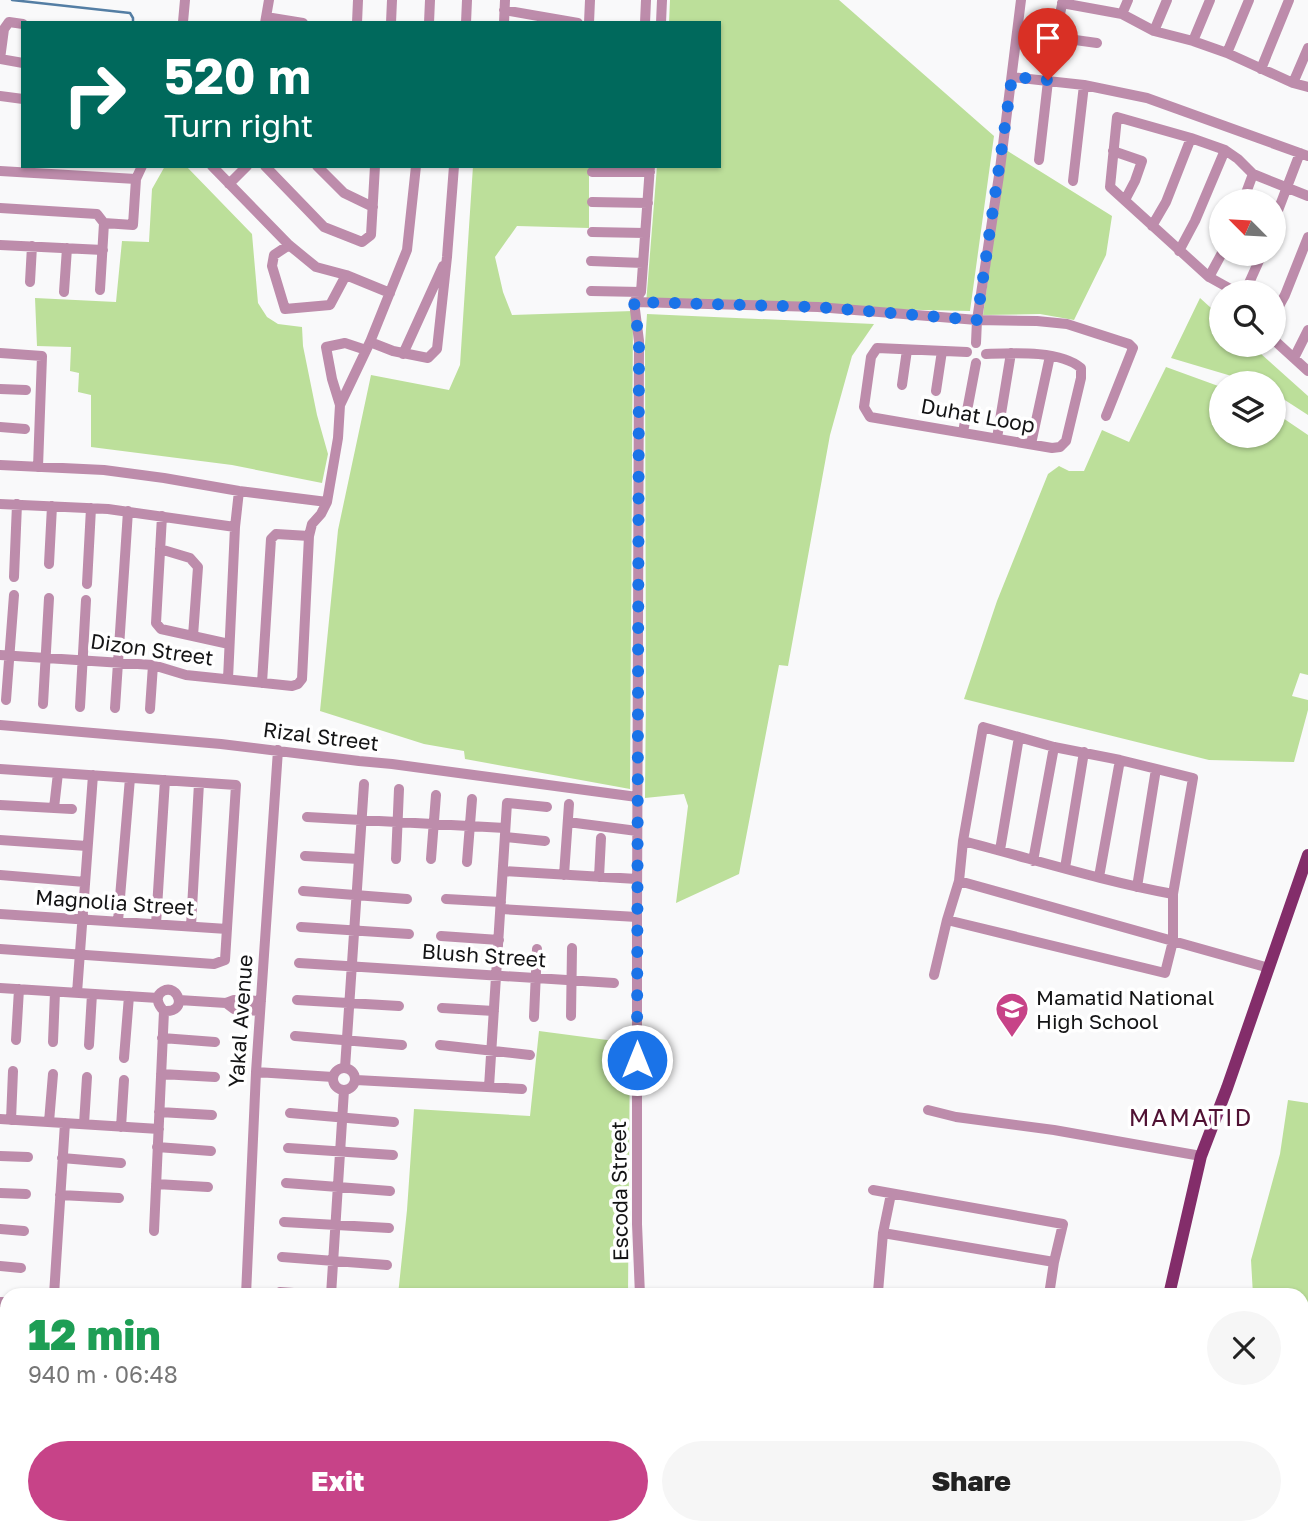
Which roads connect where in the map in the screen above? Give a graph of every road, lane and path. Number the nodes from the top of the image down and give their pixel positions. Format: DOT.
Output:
graph roads {
  1 [pos="185,0"];
  2 [pos="270,0"];
  3 [pos="358,0"];
  4 [pos="392,0"];
  5 [pos="430,0"];
  6 [pos="467,0"];
  7 [pos="590,0"];
  8 [pos="646,0"];
  9 [pos="662,0"];
  10 [pos="1021,0"];
  11 [pos="1128,0"];
  12 [pos="1167,0"];
  13 [pos="1210,0"];
  14 [pos="1249,0"];
  15 [pos="1289,0"];
  16 [pos="1063,1"];
  17 [pos="504,5"];
  18 [pos="1122,14"];
  19 [pos="266,20"];
  20 [pos="182,21"];
  21 [pos="357,21"];
  22 [pos="391,21"];
  23 [pos="429,21"];
  24 [pos="466,21"];
  25 [pos="570,21"];
  26 [pos="589,21"];
  27 [pos="645,21"];
  28 [pos="661,21"];
  29 [pos="21,24"];
  30 [pos="1154,31"];
  31 [pos="1017,32"];
  32 [pos="1055,37"];
  33 [pos="1193,41"];
  34 [pos="1097,43"];
  35 [pos="1308,48"];
  36 [pos="1227,53"];
  37 [pos="0,59"];
  38 [pos="21,62"];
  39 [pos="1261,69"];
  40 [pos="1012,77"];
  41 [pos="1048,80"];
  42 [pos="1293,83"];
  43 [pos="1084,85"];
  44 [pos="1308,87"];
  45 [pos="0,96"];
  46 [pos="21,99"];
  47 [pos="1191,138"];
  48 [pos="1225,150"];
  49 [pos="1113,151"];
  50 [pos="1304,154"];
  51 [pos="1039,160"];
  52 [pos="141,168"];
  53 [pos="214,168"];
  54 [pos="245,168"];
  55 [pos="267,168"];
  56 [pos="319,168"];
  57 [pos="373,168"];
  58 [pos="416,168"];
  59 [pos="454,168"];
  60 [pos="650,169"];
  61 [pos="31,170"];
  62 [pos="0,171"];
  63 [pos="68,171"];
  64 [pos="102,172"];
  65 [pos="592,172"];
  66 [pos="1253,174"];
  67 [pos="136,179"];
  68 [pos="1073,181"];
  69 [pos="229,184"];
  70 [pos="1286,188"];
  71 [pos="1247,189"];
  72 [pos="1308,196"];
  73 [pos="1125,200"];
  74 [pos="592,202"];
  75 [pos="648,203"];
  76 [pos="373,207"];
  77 [pos="0,208"];
  78 [pos="104,223"];
  79 [pos="1152,226"];
  80 [pos="592,232"];
  81 [pos="645,233"];
  82 [pos="1308,237"];
  83 [pos="0,245"];
  84 [pos="289,245"];
  85 [pos="32,246"];
  86 [pos="67,248"];
  87 [pos="103,250"];
  88 [pos="1179,251"];
  89 [pos="447,257"];
  90 [pos="591,261"];
  91 [pos="643,263"];
  92 [pos="1215,266"];
  93 [pos="346,275"];
  94 [pos="1209,277"];
  95 [pos="1214,280"];
  96 [pos="30,282"];
  97 [pos="100,290"];
  98 [pos="591,291"];
  99 [pos="64,292"];
  100 [pos="641,292"];
  101 [pos="1286,292"];
  102 [pos="390,293"];
  103 [pos="634,302"];
  104 [pos="977,320"];
  105 [pos="1308,330"];
  106 [pos="976,344"];
  107 [pos="368,346"];
  108 [pos="907,350"];
  109 [pos="942,351"];
  110 [pos="1286,351"];
  111 [pos="967,352"];
  112 [pos="1011,353"];
  113 [pos="0,354"];
  114 [pos="403,354"];
  115 [pos="986,354"];
  116 [pos="1049,356"];
  117 [pos="1294,358"];
  118 [pos="976,363"];
  119 [pos="1308,371"];
  120 [pos="902,384"];
  121 [pos="0,389"];
  122 [pos="26,390"];
  123 [pos="936,391"];
  124 [pos="340,405"];
  125 [pos="1106,416"];
  126 [pos="0,428"];
  127 [pos="25,429"];
  128 [pos="963,432"];
  129 [pos="996,438"];
  130 [pos="1031,444"];
  131 [pos="0,465"];
  132 [pos="38,467"];
  133 [pos="239,491"];
  134 [pos="327,502"];
  135 [pos="0,503"];
  136 [pos="17,504"];
  137 [pos="52,506"];
  138 [pos="91,508"];
  139 [pos="128,511"];
  140 [pos="162,516"];
  141 [pos="235,527"];
  142 [pos="309,536"];
  143 [pos="160,550"];
  144 [pos="49,564"];
  145 [pos="14,577"];
  146 [pos="87,584"];
  147 [pos="14,595"];
  148 [pos="50,598"];
  149 [pos="86,600"];
  150 [pos="193,636"];
  151 [pos="229,645"];
  152 [pos="5,655"];
  153 [pos="46,657"];
  154 [pos="83,659"];
  155 [pos="119,662"];
  156 [pos="153,665"];
  157 [pos="228,679"];
  158 [pos="262,683"];
  159 [pos="6,700"];
  160 [pos="43,704"];
  161 [pos="80,707"];
  162 [pos="115,708"];
  163 [pos="150,709"];
  164 [pos="0,725"];
  165 [pos="1019,737"];
  166 [pos="1054,747"];
  167 [pos="278,750"];
  168 [pos="1084,752"];
  169 [pos="1119,760"];
  170 [pos="0,769"];
  171 [pos="1156,769"];
  172 [pos="58,773"];
  173 [pos="93,775"];
  174 [pos="130,778"];
  175 [pos="165,780"];
  176 [pos="199,783"];
  177 [pos="364,784"];
  178 [pos="400,789"];
  179 [pos="436,795"];
  180 [pos="637,797"];
  181 [pos="472,799"];
  182 [pos="569,804"];
  183 [pos="0,805"];
  184 [pos="54,807"];
  185 [pos="547,807"];
  186 [pos="72,808"];
  187 [pos="307,817"];
  188 [pos="362,820"];
  189 [pos="398,822"];
  190 [pos="568,822"];
  191 [pos="433,824"];
  192 [pos="469,825"];
  193 [pos="637,831"];
  194 [pos="505,833"];
  195 [pos="601,838"];
  196 [pos="0,840"];
  197 [pos="545,841"];
  198 [pos="962,841"];
  199 [pos="87,846"];
  200 [pos="1000,850"];
  201 [pos="1308,855"];
  202 [pos="305,856"];
  203 [pos="359,859"];
  204 [pos="396,859"];
  205 [pos="431,859"];
  206 [pos="1033,861"];
  207 [pos="467,862"];
  208 [pos="1065,868"];
  209 [pos="503,871"];
  210 [pos="0,875"];
  211 [pos="564,875"];
  212 [pos="600,877"];
  213 [pos="1098,877"];
  214 [pos="637,879"];
  215 [pos="959,881"];
  216 [pos="85,882"];
  217 [pos="1137,887"];
  218 [pos="303,891"];
  219 [pos="1174,894"];
  220 [pos="356,895"];
  221 [pos="408,899"];
  222 [pos="446,899"];
  223 [pos="501,906"];
  224 [pos="0,914"];
  225 [pos="637,917"];
  226 [pos="82,918"];
  227 [pos="947,920"];
  228 [pos="118,921"];
  229 [pos="156,924"];
  230 [pos="191,926"];
  231 [pos="301,927"];
  232 [pos="227,929"];
  233 [pos="354,930"];
  234 [pos="409,934"];
  235 [pos="441,936"];
  236 [pos="499,940"];
  237 [pos="1173,941"];
  238 [pos="572,948"];
  239 [pos="0,949"];
  240 [pos="537,949"];
  241 [pos="80,955"];
  242 [pos="299,963"];
  243 [pos="352,966"];
  244 [pos="1269,968"];
  245 [pos="496,975"];
  246 [pos="934,975"];
  247 [pos="536,978"];
  248 [pos="572,980"];
  249 [pos="614,983"];
  250 [pos="0,988"];
  251 [pos="19,989"];
  252 [pos="55,992"];
  253 [pos="77,993"];
  254 [pos="92,994"];
  255 [pos="129,996"];
  256 [pos="158,998"];
  257 [pos="179,1000"];
  258 [pos="297,1000"];
  259 [pos="349,1003"];
  260 [pos="260,1006"];
  261 [pos="399,1006"];
  262 [pos="442,1008"];
  263 [pos="164,1011"];
  264 [pos="494,1011"];
  265 [pos="571,1016"];
  266 [pos="534,1017"];
  267 [pos="295,1036"];
  268 [pos="162,1038"];
  269 [pos="16,1040"];
  270 [pos="347,1040"];
  271 [pos="53,1042"];
  272 [pos="215,1042"];
  273 [pos="89,1045"];
  274 [pos="402,1045"];
  275 [pos="440,1045"];
  276 [pos="491,1051"];
  277 [pos="530,1055"];
  278 [pos="124,1058"];
  279 [pos="345,1068"];
  280 [pos="13,1071"];
  281 [pos="256,1072"];
  282 [pos="53,1074"];
  283 [pos="160,1074"];
  284 [pos="88,1077"];
  285 [pos="215,1077"];
  286 [pos="333,1077"];
  287 [pos="124,1080"];
  288 [pos="356,1080"];
  289 [pos="489,1087"];
  290 [pos="522,1089"];
  291 [pos="344,1090"];
  292 [pos="928,1110"];
  293 [pos="159,1112"];
  294 [pos="290,1113"];
  295 [pos="212,1115"];
  296 [pos="343,1117"];
  297 [pos="5,1120"];
  298 [pos="49,1122"];
  299 [pos="394,1122"];
  300 [pos="65,1123"];
  301 [pos="84,1124"];
  302 [pos="121,1127"];
  303 [pos="159,1129"];
  304 [pos="158,1147"];
  305 [pos="288,1148"];
  306 [pos="211,1151"];
  307 [pos="340,1151"];
  308 [pos="393,1155"];
  309 [pos="0,1156"];
  310 [pos="1201,1156"];
  311 [pos="28,1157"];
  312 [pos="62,1158"];
  313 [pos="121,1163"];
  314 [pos="286,1183"];
  315 [pos="156,1184"];
  316 [pos="208,1187"];
  317 [pos="338,1187"];
  318 [pos="873,1190"];
  319 [pos="390,1191"];
  320 [pos="0,1193"];
  321 [pos="26,1194"];
  322 [pos="891,1194"];
  323 [pos="60,1195"];
  324 [pos="119,1198"];
  325 [pos="284,1222"];
  326 [pos="335,1225"];
  327 [pos="389,1228"];
  328 [pos="0,1229"];
  329 [pos="24,1231"];
  330 [pos="154,1231"];
  331 [pos="883,1233"];
  332 [pos="282,1257"];
  333 [pos="333,1261"];
  334 [pos="1054,1262"];
  335 [pos="387,1265"];
  336 [pos="0,1266"];
  337 [pos="21,1268"];
  338 [pos="54,1288"];
  339 [pos="246,1288"];
  340 [pos="331,1288"];
  341 [pos="640,1288"];
  342 [pos="878,1288"];
  343 [pos="1050,1288"];
  344 [pos="1171,1288"];
  1 -- 20 [label="street"];
  2 -- 19 [label="street"];
  3 -- 21 [label="street"];
  4 -- 22 [label="street"];
  5 -- 23 [label="street"];
  6 -- 24 [label="street"];
  7 -- 26 [label="street"];
  8 -- 27 [label="street"];
  9 -- 28 [label="street"];
  10 -- 31 [label="street"];
  11 -- 18 [label="street"];
  12 -- 30 [label="street"];
  13 -- 33 [label="street"];
  14 -- 36 [label="street"];
  15 -- 39 [label="street"];
  16 -- 18 [label="street"];
  16 -- 32 [label="street"];
  17 -- 25 [label="street"];
  18 -- 30 [label="street"];
  29 -- 37 [label="street"];
  30 -- 33 [label="street"];
  31 -- 32 [label="street"];
  31 -- 40 [label="street"];
  32 -- 34 [label="street"];
  33 -- 36 [label="street"];
  35 -- 42 [label="street"];
  36 -- 39 [label="street"];
  37 -- 38 [label="street"];
  39 -- 42 [label="street"];
  40 -- 41 [label="street"];
  40 -- 104 [label="street"];
  41 -- 43 [label="street"];
  41 -- 51 [label="street"];
  42 -- 44 [label="street"];
  43 -- 50 [label="street"];
  43 -- 68 [label="street"];
  45 -- 46 [label="street"];
  47 -- 48 [label="street"];
  47 -- 49 [label="street"];
  47 -- 79 [label="street"];
  48 -- 66 [label="street"];
  48 -- 88 [label="street"];
  49 -- 73 [label="street"];
  49 -- 73 [label="street"];
  50 -- 70 [label="street"];
  52 -- 67 [label="street"];
  53 -- 69 [label="street"];
  54 -- 69 [label="street"];
  55 -- 76 [label="street"];
  56 -- 76 [label="street"];
  57 -- 76 [label="street"];
  58 -- 102 [label="street"];
  59 -- 89 [label="street"];
  60 -- 65 [label="street"];
  60 -- 75 [label="street"];
  61 -- 62 [label="street"];
  61 -- 63 [label="street"];
  63 -- 64 [label="street"];
  64 -- 67 [label="street"];
  66 -- 70 [label="street"];
  66 -- 71 [label="street"];
  67 -- 78 [label="street"];
  69 -- 84 [label="street"];
  70 -- 72 [label="street"];
  73 -- 79 [label="street"];
  74 -- 75 [label="street"];
  75 -- 81 [label="street"];
  77 -- 78 [label="street"];
  78 -- 87 [label="street"];
  79 -- 88 [label="street"];
  80 -- 81 [label="street"];
  81 -- 91 [label="street"];
  82 -- 101 [label="street"];
  83 -- 85 [label="street"];
  84 -- 93 [label="street"];
  84 -- 93 [label="street"];
  85 -- 86 [label="street"];
  85 -- 96 [label="street"];
  86 -- 87 [label="street"];
  86 -- 99 [label="street"];
  87 -- 97 [label="street"];
  88 -- 94 [label="street"];
  89 -- 114 [label="street"];
  89 -- 114 [label="street"];
  90 -- 91 [label="street"];
  91 -- 100 [label="street"];
  92 -- 94 [label="street"];
  93 -- 102 [label="street"];
  94 -- 95 [label="street"];
  98 -- 100 [label="street"];
  100 -- 103 [label="street"];
  102 -- 107 [label="street"];
  103 -- 104 [label="street"];
  103 -- 180 [label="street, Escoda Street"];
  104 -- 106 [label="street"];
  104 -- 125 [label="street"];
  105 -- 117 [label="street"];
  106 -- 111 [label="street"];
  106 -- 115 [label="street"];
  107 -- 114 [label="street"];
  107 -- 124 [label="street"];
  107 -- 124 [label="street"];
  108 -- 109 [label="street, Duhat Loop"];
  108 -- 120 [label="street"];
  108 -- 128 [label="street, Duhat Loop"];
  109 -- 111 [label="street, Duhat Loop"];
  109 -- 123 [label="street"];
  110 -- 117 [label="street"];
  111 -- 118 [label="street"];
  112 -- 115 [label="street, Duhat Loop"];
  112 -- 116 [label="street, Duhat Loop"];
  112 -- 129 [label="street"];
  113 -- 132 [label="street"];
  115 -- 118 [label="street"];
  116 -- 130 [label="street"];
  116 -- 130 [label="street, Duhat Loop"];
  117 -- 119 [label="street"];
  118 -- 128 [label="street"];
  121 -- 122 [label="street"];
  124 -- 134 [label="street"];
  126 -- 127 [label="street"];
  128 -- 129 [label="street, Duhat Loop"];
  129 -- 130 [label="street, Duhat Loop"];
  131 -- 132 [label="street"];
  132 -- 133 [label="street"];
  133 -- 134 [label="street"];
  133 -- 141 [label="street"];
  134 -- 142 [label="street"];
  135 -- 136 [label="street"];
  136 -- 137 [label="street"];
  136 -- 145 [label="street"];
  137 -- 138 [label="street"];
  137 -- 144 [label="street"];
  138 -- 139 [label="street"];
  138 -- 146 [label="street"];
  139 -- 140 [label="street"];
  139 -- 155 [label="street"];
  140 -- 141 [label="street"];
  140 -- 143 [label="street"];
  141 -- 151 [label="street"];
  142 -- 158 [label="street"];
  142 -- 158 [label="street, Dizon Street"];
  143 -- 150 [label="street"];
  143 -- 150 [label="street"];
  147 -- 152 [label="street"];
  148 -- 153 [label="street"];
  149 -- 154 [label="street"];
  150 -- 151 [label="street"];
  151 -- 157 [label="street"];
  152 -- 153 [label="street, Dizon Street"];
  152 -- 159 [label="street"];
  153 -- 154 [label="street, Dizon Street"];
  153 -- 160 [label="street"];
  154 -- 155 [label="street, Dizon Street"];
  154 -- 161 [label="street"];
  155 -- 156 [label="street, Dizon Street"];
  155 -- 162 [label="street"];
  156 -- 157 [label="street, Dizon Street"];
  156 -- 163 [label="street"];
  157 -- 158 [label="street, Dizon Street"];
  164 -- 167 [label="street, Rizal Street"];
  165 -- 166 [label="street"];
  165 -- 198 [label="street"];
  165 -- 200 [label="street"];
  166 -- 168 [label="street"];
  166 -- 206 [label="street"];
  167 -- 180 [label="street, Rizal Street"];
  167 -- 260 [label="street, Yakal Avenue"];
  168 -- 169 [label="street"];
  168 -- 208 [label="street"];
  169 -- 171 [label="street"];
  169 -- 213 [label="street"];
  170 -- 172 [label="street"];
  171 -- 217 [label="street"];
  171 -- 219 [label="street"];
  172 -- 173 [label="street"];
  172 -- 184 [label="street"];
  173 -- 174 [label="street"];
  173 -- 199 [label="street"];
  174 -- 175 [label="street"];
  174 -- 228 [label="street"];
  175 -- 176 [label="street"];
  175 -- 229 [label="street"];
  176 -- 230 [label="street"];
  176 -- 232 [label="street"];
  177 -- 188 [label="street"];
  178 -- 189 [label="street"];
  179 -- 191 [label="street"];
  180 -- 193 [label="street, Escoda Street"];
  181 -- 192 [label="street"];
  182 -- 190 [label="street"];
  183 -- 184 [label="street"];
  184 -- 186 [label="street"];
  185 -- 194 [label="street"];
  187 -- 188 [label="street"];
  188 -- 189 [label="street"];
  188 -- 203 [label="street"];
  189 -- 191 [label="street"];
  189 -- 204 [label="street"];
  190 -- 193 [label="street"];
  190 -- 211 [label="street"];
  191 -- 192 [label="street"];
  191 -- 205 [label="street"];
  192 -- 194 [label="street"];
  192 -- 207 [label="street"];
  193 -- 214 [label="street, Escoda Street"];
  194 -- 197 [label="street"];
  194 -- 209 [label="street"];
  195 -- 212 [label="street"];
  196 -- 199 [label="street"];
  198 -- 200 [label="street"];
  198 -- 215 [label="street"];
  199 -- 216 [label="street"];
  200 -- 206 [label="street"];
  201 -- 244 [label="main road"];
  202 -- 203 [label="street"];
  203 -- 220 [label="street"];
  206 -- 208 [label="street"];
  208 -- 213 [label="street"];
  209 -- 211 [label="street"];
  209 -- 223 [label="street"];
  210 -- 216 [label="street"];
  211 -- 212 [label="street"];
  212 -- 214 [label="street"];
  213 -- 217 [label="street"];
  214 -- 225 [label="street, Escoda Street"];
  215 -- 227 [label="street"];
  215 -- 237 [label="street"];
  216 -- 226 [label="street"];
  217 -- 219 [label="street"];
  218 -- 220 [label="street"];
  219 -- 237 [label="street"];
  220 -- 221 [label="street"];
  220 -- 233 [label="street"];
  222 -- 223 [label="street"];
  223 -- 225 [label="street"];
  223 -- 236 [label="street"];
  224 -- 226 [label="street, Magnolia Street"];
  225 -- 341 [label="street, Escoda Street"];
  226 -- 228 [label="street, Magnolia Street"];
  226 -- 241 [label="street"];
  227 -- 237 [label="street"];
  227 -- 246 [label="street"];
  228 -- 229 [label="street, Magnolia Street"];
  229 -- 230 [label="street, Magnolia Street"];
  230 -- 232 [label="street, Magnolia Street"];
  231 -- 233 [label="street"];
  232 -- 241 [label="street"];
  233 -- 234 [label="street"];
  233 -- 243 [label="street"];
  235 -- 236 [label="street"];
  236 -- 245 [label="street"];
  237 -- 244 [label="street"];
  238 -- 248 [label="street"];
  239 -- 241 [label="street"];
  240 -- 247 [label="street"];
  241 -- 253 [label="street"];
  242 -- 243 [label="street, Blush Street"];
  243 -- 245 [label="street, Blush Street"];
  243 -- 259 [label="street"];
  244 -- 310 [label="main road"];
  245 -- 247 [label="street, Blush Street"];
  245 -- 264 [label="street"];
  247 -- 248 [label="street, Blush Street"];
  247 -- 266 [label="street"];
  248 -- 249 [label="street, Blush Street"];
  248 -- 265 [label="street"];
  250 -- 251 [label="street"];
  251 -- 252 [label="street"];
  251 -- 269 [label="street"];
  252 -- 253 [label="street"];
  252 -- 271 [label="street"];
  253 -- 254 [label="street"];
  254 -- 255 [label="street"];
  254 -- 273 [label="street"];
  255 -- 256 [label="street"];
  255 -- 278 [label="street"];
  256 -- 257 [label="street"];
  256 -- 263 [label="street"];
  257 -- 260 [label="street"];
  257 -- 263 [label="street"];
  258 -- 259 [label="street"];
  259 -- 261 [label="street"];
  259 -- 270 [label="street"];
  260 -- 281 [label="street, Yakal Avenue"];
  262 -- 264 [label="street"];
  263 -- 268 [label="street"];
  264 -- 276 [label="street"];
  267 -- 270 [label="street"];
  268 -- 272 [label="street"];
  268 -- 283 [label="street"];
  270 -- 274 [label="street"];
  270 -- 279 [label="street"];
  275 -- 276 [label="street"];
  276 -- 277 [label="street"];
  276 -- 289 [label="street"];
  279 -- 286 [label="street"];
  279 -- 288 [label="street"];
  280 -- 297 [label="street"];
  281 -- 286 [label="street"];
  281 -- 339 [label="street, Yakal Avenue"];
  282 -- 298 [label="street"];
  283 -- 285 [label="street"];
  283 -- 293 [label="street"];
  284 -- 301 [label="street"];
  286 -- 291 [label="street"];
  287 -- 302 [label="street"];
  288 -- 289 [label="street"];
  288 -- 291 [label="street"];
  289 -- 290 [label="street"];
  291 -- 296 [label="street"];
  292 -- 310 [label="street"];
  293 -- 295 [label="street"];
  293 -- 303 [label="street"];
  294 -- 296 [label="street"];
  296 -- 299 [label="street"];
  296 -- 307 [label="street"];
  297 -- 298 [label="street"];
  298 -- 300 [label="street"];
  300 -- 301 [label="street"];
  300 -- 312 [label="street"];
  301 -- 302 [label="street"];
  302 -- 303 [label="street"];
  303 -- 304 [label="street"];
  304 -- 306 [label="street"];
  304 -- 315 [label="street"];
  305 -- 307 [label="street"];
  307 -- 308 [label="street"];
  307 -- 317 [label="street"];
  309 -- 311 [label="street"];
  310 -- 344 [label="main road"];
  312 -- 313 [label="street"];
  312 -- 323 [label="street"];
  314 -- 317 [label="street"];
  315 -- 316 [label="street"];
  315 -- 330 [label="street"];
  317 -- 319 [label="street"];
  317 -- 326 [label="street"];
  318 -- 322 [label="street"];
  320 -- 321 [label="street"];
  322 -- 331 [label="street"];
  322 -- 334 [label="street"];
  323 -- 324 [label="street"];
  323 -- 338 [label="street"];
  325 -- 326 [label="street"];
  326 -- 327 [label="street"];
  326 -- 333 [label="street"];
  328 -- 329 [label="street"];
  331 -- 334 [label="street"];
  331 -- 342 [label="street"];
  332 -- 333 [label="street"];
  333 -- 335 [label="street"];
  333 -- 340 [label="street"];
  334 -- 343 [label="street"];
  336 -- 337 [label="street"];
}
